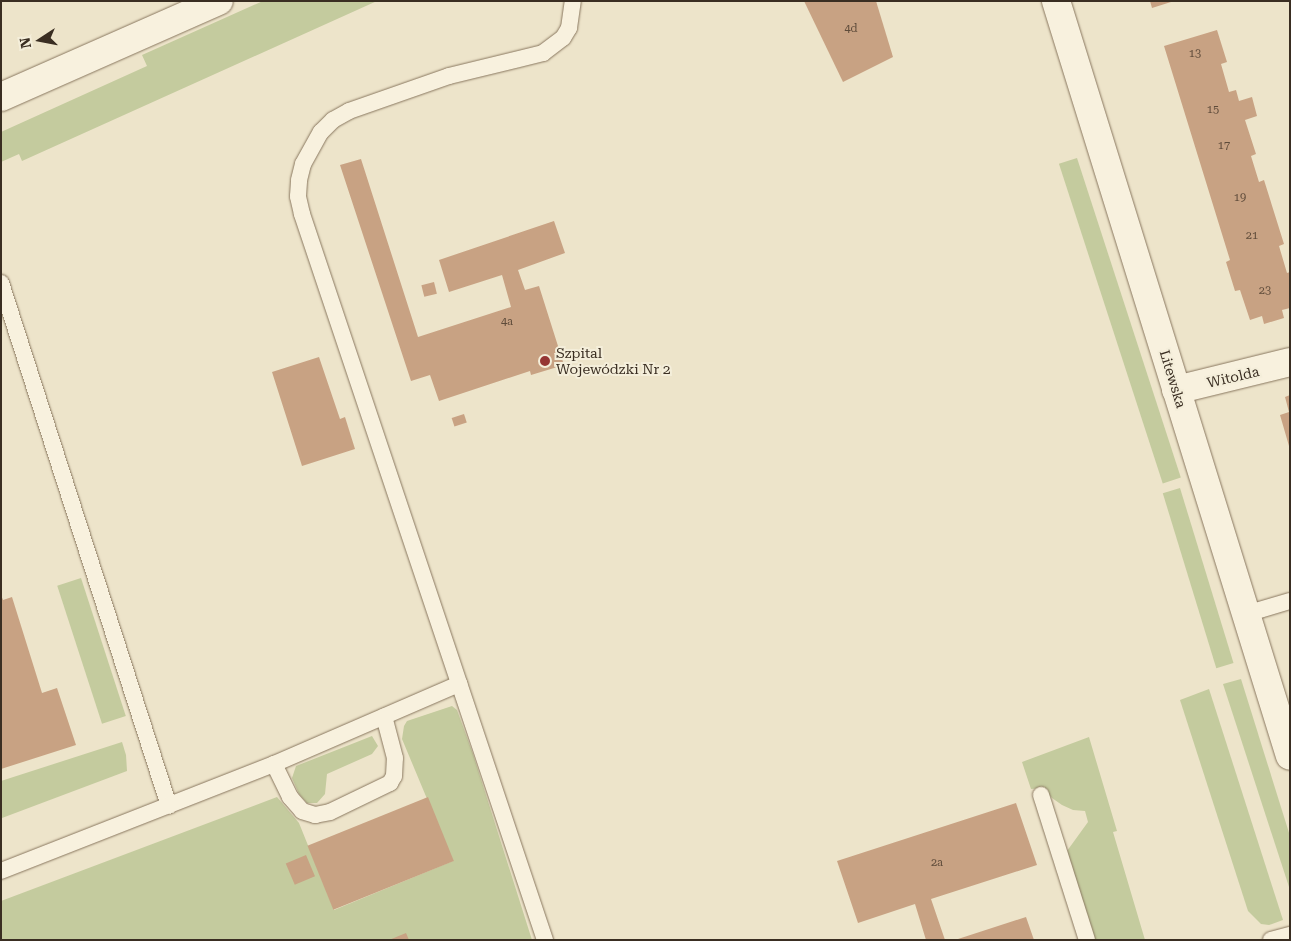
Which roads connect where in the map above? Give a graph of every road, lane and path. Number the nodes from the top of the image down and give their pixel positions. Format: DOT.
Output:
graph roads {
  1 [pos="218,1"];
  2 [pos="573,1"];
  3 [pos="1056,1"];
  4 [pos="1,97"];
  5 [pos="1,283"];
  6 [pos="1290,362"];
  7 [pos="1176,390"];
  8 [pos="1290,601"];
  9 [pos="1246,614"];
  10 [pos="459,684"];
  11 [pos="384,716"];
  12 [pos="1290,756"];
  13 [pos="274,764"];
  14 [pos="1041,795"];
  15 [pos="169,806"];
  16 [pos="1,871"];
  17 [pos="1290,935"];
  18 [pos="544,940"];
  19 [pos="1087,940"];
  20 [pos="1271,940"];
  1 -- 4 [label="street"];
  2 -- 10 [label="lane"];
  3 -- 7 [label="street, Litewska"];
  5 -- 15 [label="lane"];
  6 -- 7 [label="street, Witolda"];
  7 -- 9 [label="street, Litewska"];
  8 -- 9 [label="lane"];
  9 -- 12 [label="street, Litewska"];
  10 -- 11 [label="lane"];
  10 -- 18 [label="lane"];
  11 -- 13 [label="lane"];
  11 -- 13 [label="lane"];
  13 -- 15 [label="lane"];
  14 -- 19 [label="lane"];
  15 -- 16 [label="lane"];
  17 -- 20 [label="lane"];
}
